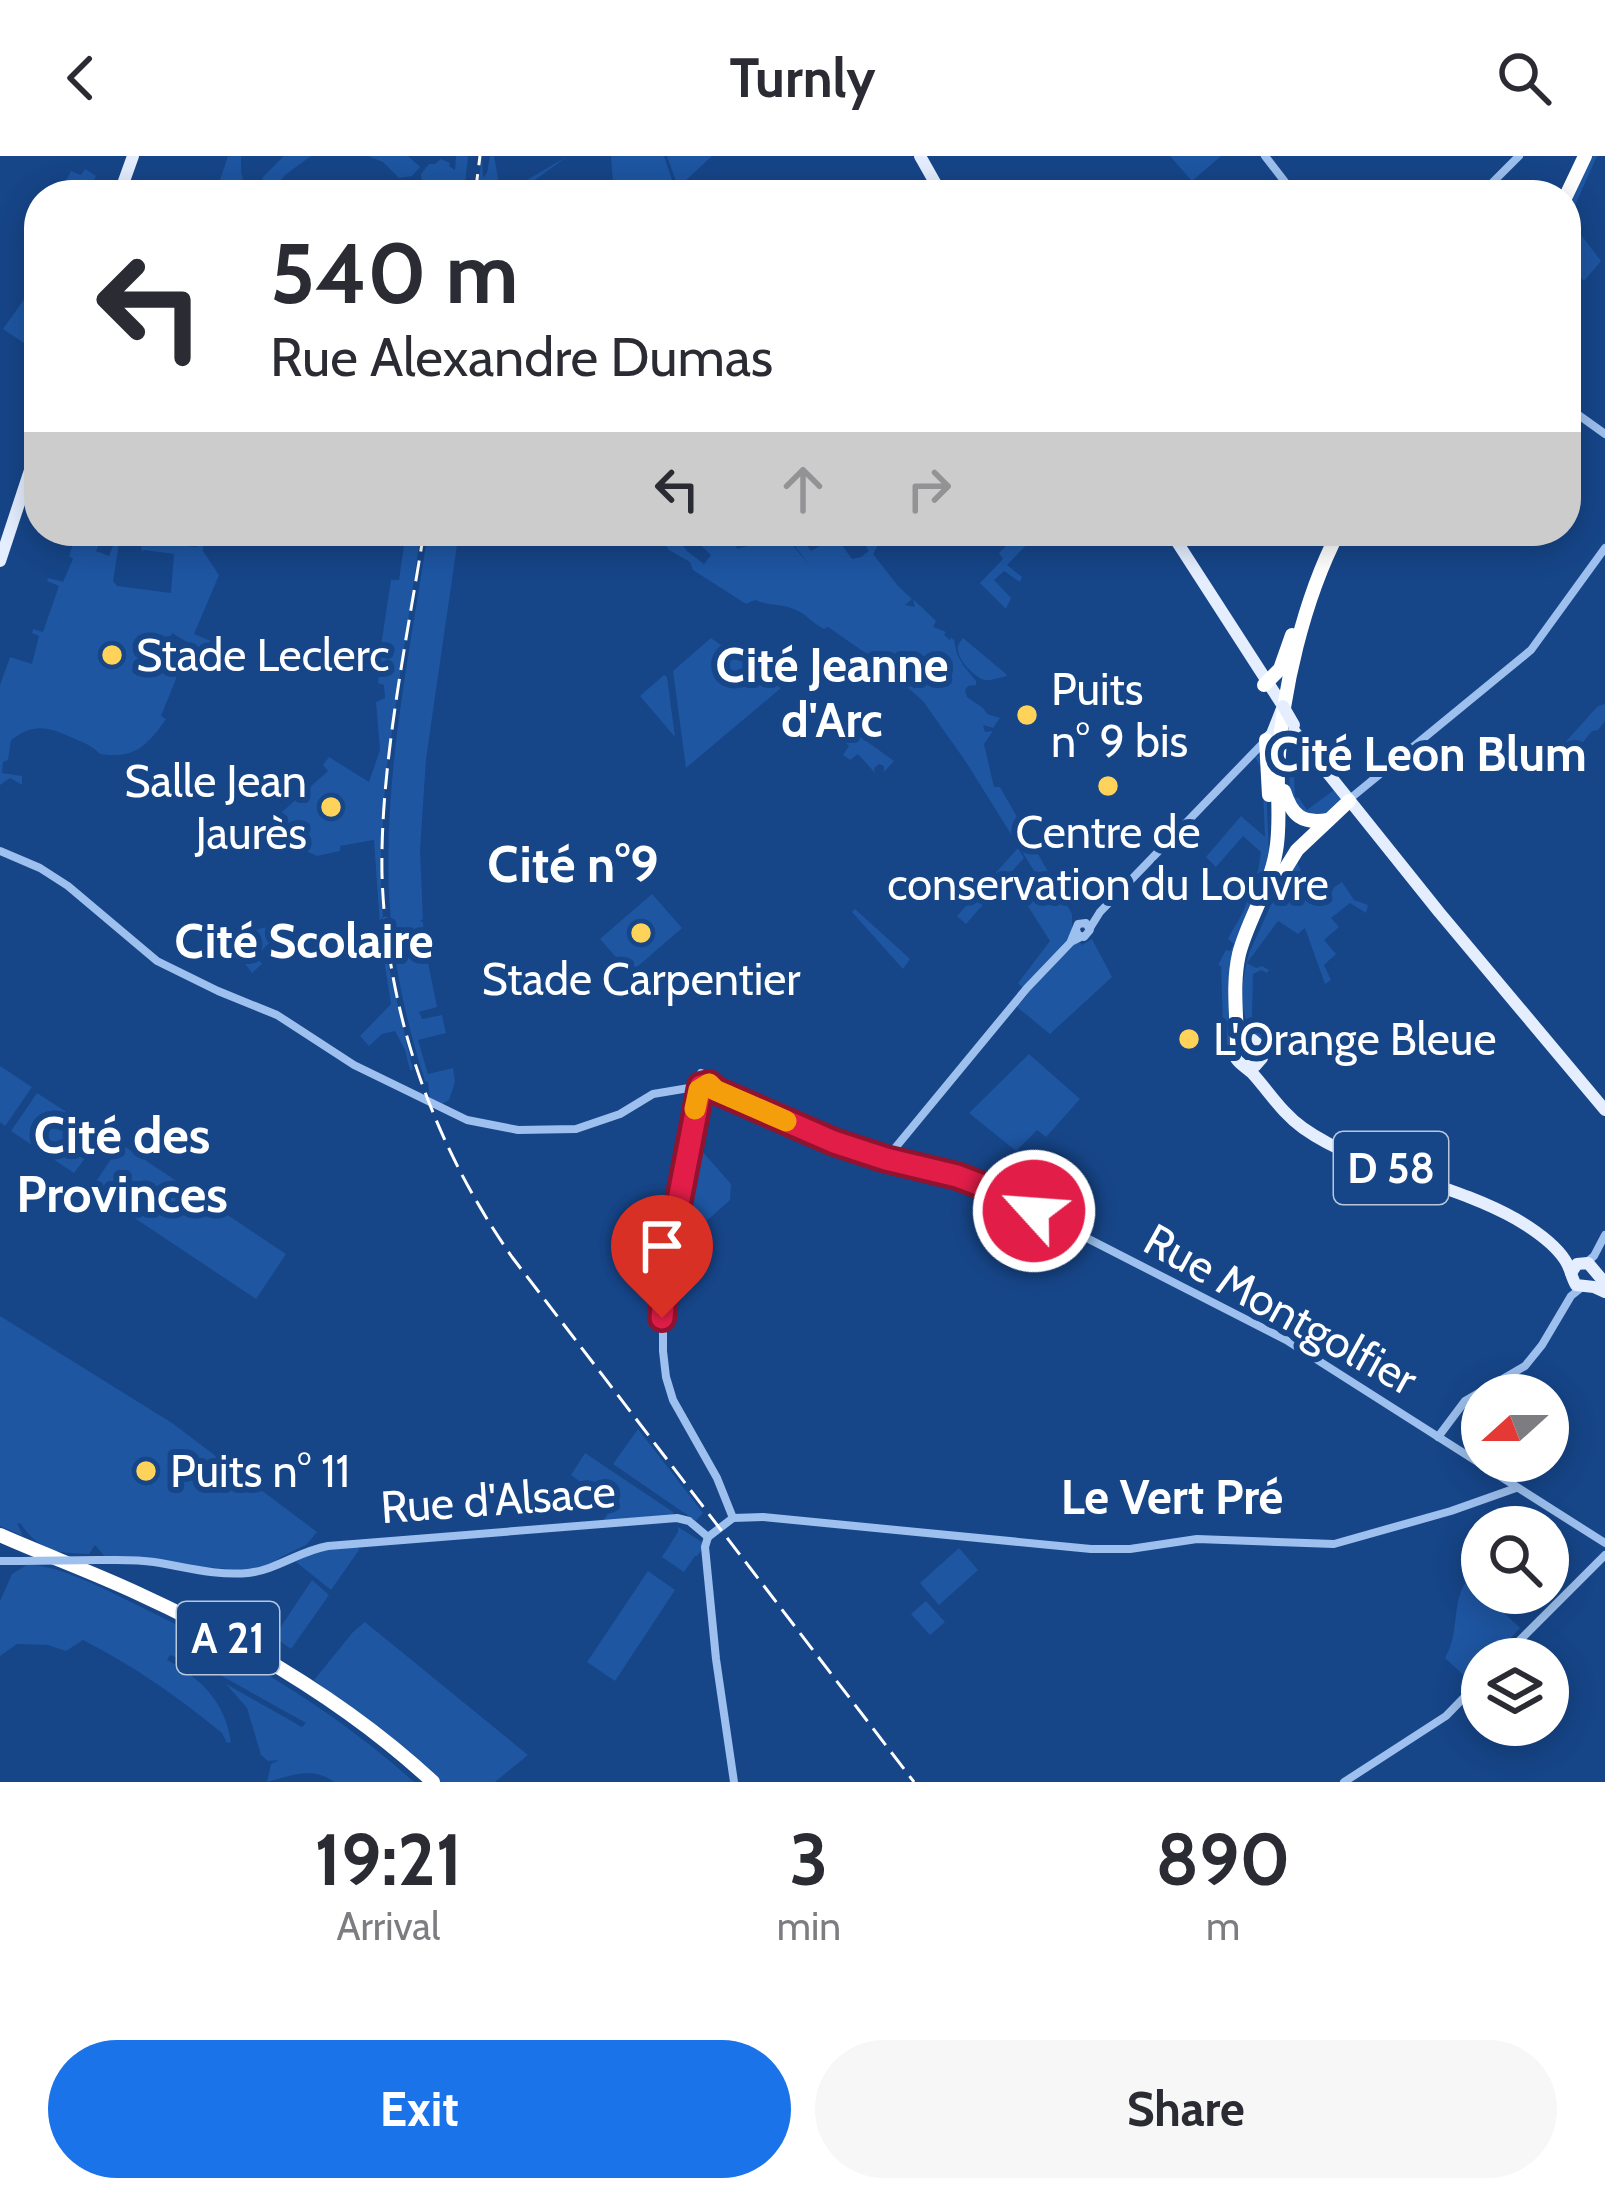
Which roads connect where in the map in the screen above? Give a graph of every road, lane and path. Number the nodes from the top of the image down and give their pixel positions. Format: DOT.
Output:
graph roads {
  1 [pos="1265,156"];
  2 [pos="1519,156"];
  3 [pos="1283,180"];
  4 [pos="1495,180"];
  5 [pos="24,475"];
  6 [pos="24,488"];
  7 [pos="0,546"];
  8 [pos="1176,546"];
  9 [pos="1335,546"];
  10 [pos="1337,546"];
  11 [pos="1605,548"];
  12 [pos="0,561"];
  13 [pos="1318,576"];
  14 [pos="1265,683"];
  15 [pos="1286,716"];
  16 [pos="1263,748"];
  17 [pos="1284,791"];
  18 [pos="1350,799"];
  19 [pos="1328,820"];
  20 [pos="0,851"];
  21 [pos="1267,893"];
  22 [pos="1244,1042"];
  23 [pos="1260,1061"];
  24 [pos="1244,1066"];
  25 [pos="699,1087"];
  26 [pos="1605,1106"];
  27 [pos="886,1159"];
  28 [pos="1605,1235"];
  29 [pos="1588,1278"];
  30 [pos="1438,1437"];
  31 [pos="1516,1488"];
  32 [pos="733,1518"];
  33 [pos="708,1537"];
  34 [pos="0,1538"];
  35 [pos="1605,1543"];
  36 [pos="1605,1555"];
  37 [pos="0,1561"];
  38 [pos="1522,1638"];
  39 [pos="1461,1701"];
  40 [pos="422,1782"];
  41 [pos="433,1782"];
  42 [pos="734,1782"];
  43 [pos="1344,1782"];
  1 -- 3 [label="street"];
  2 -- 4 [label="street"];
  5 -- 7 [label="main road"];
  6 -- 12 [label="main road"];
  8 -- 14 [label="main road"];
  9 -- 13 [label="highway"];
  10 -- 17 [label="highway"];
  11 -- 18 [label="street"];
  13 -- 14 [label="highway"];
  13 -- 21 [label="highway"];
  14 -- 15 [label="main road"];
  15 -- 16 [label="main road"];
  15 -- 18 [label="main road"];
  16 -- 21 [label="highway"];
  16 -- 27 [label="street"];
  17 -- 19 [label="highway"];
  17 -- 21 [label="highway"];
  18 -- 19 [label="highway"];
  18 -- 26 [label="main road"];
  19 -- 21 [label="highway"];
  20 -- 25 [label="street"];
  21 -- 22 [label="highway"];
  22 -- 23 [label="main road"];
  22 -- 24 [label="main road"];
  23 -- 24 [label="main road"];
  23 -- 29 [label="main road, D 58"];
  24 -- 29 [label="main road, D 58"];
  25 -- 27 [label="street, Rue Montgolfier"];
  25 -- 32 [label="street"];
  27 -- 30 [label="street, Rue Montgolfier"];
  28 -- 29 [label="street"];
  29 -- 30 [label="street"];
  30 -- 31 [label="street, Rue Montgolfier"];
  31 -- 32 [label="street"];
  31 -- 35 [label="street, Rue Montgolfier"];
  32 -- 33 [label="street"];
  33 -- 37 [label="street, Rue d'Alsace, bridge"];
  33 -- 42 [label="street"];
  34 -- 40 [label="highway, A 21"];
  34 -- 41 [label="highway, A 21"];
  36 -- 38 [label="street"];
  39 -- 43 [label="street"];
}
